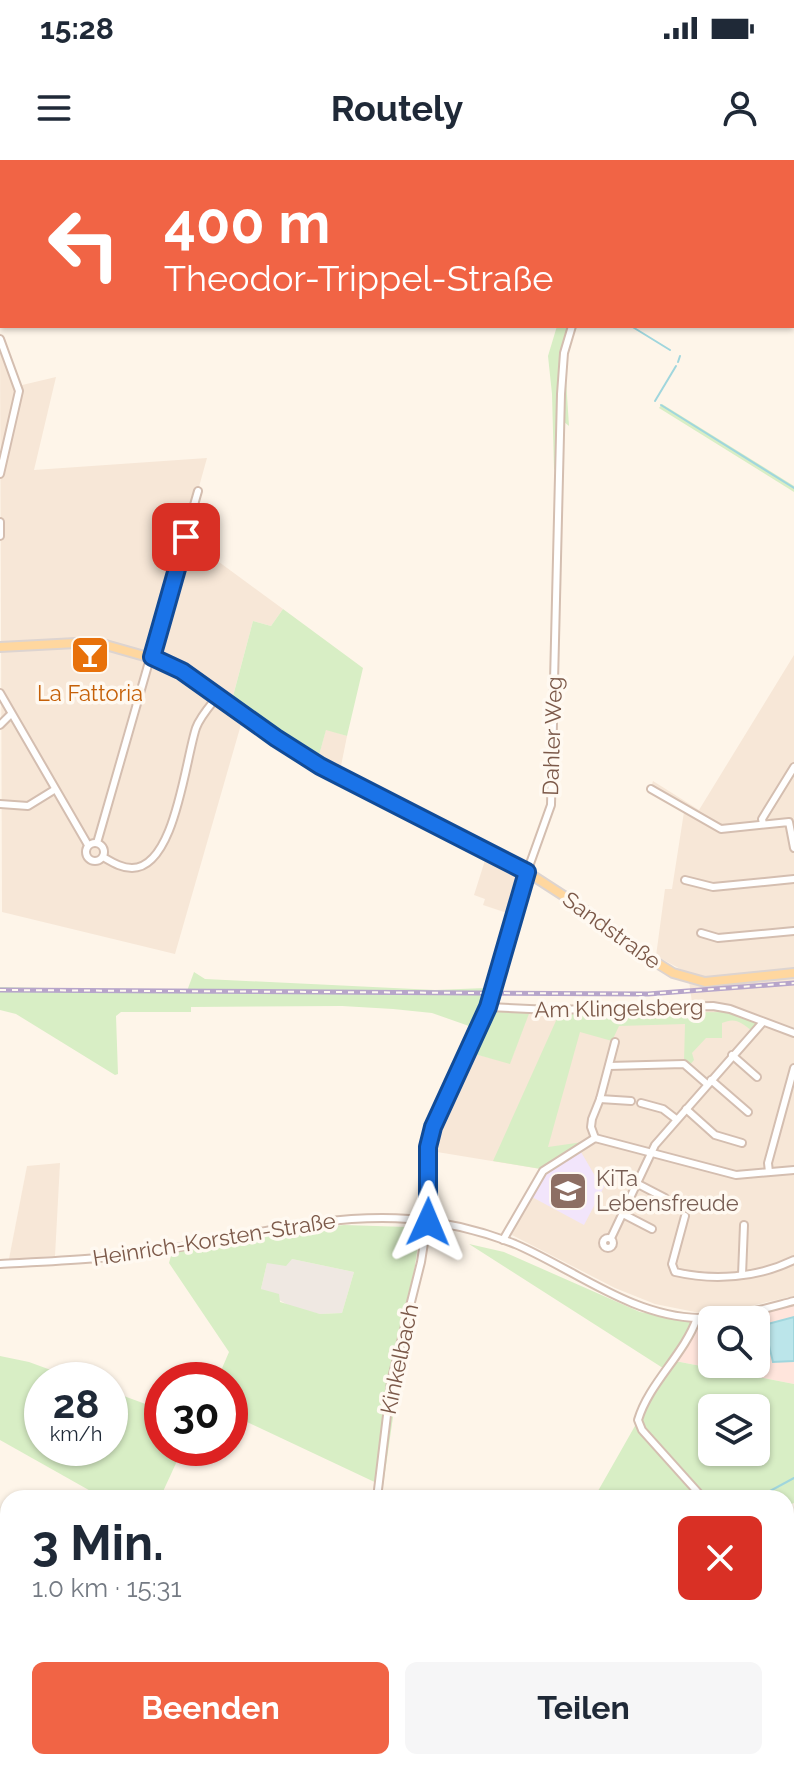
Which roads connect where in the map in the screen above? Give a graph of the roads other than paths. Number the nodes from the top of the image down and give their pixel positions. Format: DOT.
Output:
graph roads {
  1 [pos="571,328"];
  2 [pos="0,339"];
  3 [pos="0,474"];
  4 [pos="198,491"];
  5 [pos="0,522"];
  6 [pos="0,536"];
  7 [pos="0,647"];
  8 [pos="152,657"];
  9 [pos="0,693"];
  10 [pos="217,697"];
  11 [pos="10,715"];
  12 [pos="0,725"];
  13 [pos="794,767"];
  14 [pos="651,789"];
  15 [pos="54,790"];
  16 [pos="0,804"];
  17 [pos="763,824"];
  18 [pos="97,843"];
  19 [pos="88,845"];
  20 [pos="794,848"];
  21 [pos="103,857"];
  22 [pos="527,872"];
  23 [pos="794,879"];
  24 [pos="685,880"];
  25 [pos="794,931"];
  26 [pos="701,933"];
  27 [pos="794,973"];
  28 [pos="488,1007"];
  29 [pos="763,1022"];
  30 [pos="794,1033"];
  31 [pos="615,1042"];
  32 [pos="732,1055"];
  33 [pos="609,1066"];
  34 [pos="794,1068"];
  35 [pos="757,1077"];
  36 [pos="709,1082"];
  37 [pos="600,1099"];
  38 [pos="631,1101"];
  39 [pos="641,1103"];
  40 [pos="686,1109"];
  41 [pos="748,1112"];
  42 [pos="676,1119"];
  43 [pos="595,1138"];
  44 [pos="742,1143"];
  45 [pos="650,1153"];
  46 [pos="794,1170"];
  47 [pos="769,1172"];
  48 [pos="638,1184"];
  49 [pos="665,1198"];
  50 [pos="623,1214"];
  51 [pos="685,1216"];
  52 [pos="428,1222"];
  53 [pos="744,1225"];
  54 [pos="652,1229"];
  55 [pos="611,1238"];
  56 [pos="503,1240"];
  57 [pos="794,1260"];
  58 [pos="0,1264"];
  59 [pos="742,1275"];
  60 [pos="794,1301"];
  61 [pos="697,1318"];
  62 [pos="378,1490"];
  63 [pos="696,1490"];
  1 -- 22 [label="street, Dahler Weg"];
  2 -- 3 [label="street"];
  4 -- 8 [label="street"];
  5 -- 6 [label="street"];
  7 -- 8 [label="main road, Sandstraße"];
  8 -- 10 [label="main road, Sandstraße"];
  8 -- 18 [label="street"];
  9 -- 11 [label="street"];
  10 -- 21 [label="street"];
  10 -- 22 [label="main road, Sandstraße"];
  11 -- 12 [label="street"];
  11 -- 15 [label="street"];
  13 -- 17 [label="street"];
  14 -- 17 [label="street"];
  15 -- 16 [label="street"];
  15 -- 19 [label="street"];
  17 -- 20 [label="street"];
  18 -- 19 [label="street"];
  18 -- 21 [label="street"];
  19 -- 21 [label="street"];
  22 -- 27 [label="main road, Sandstraße"];
  22 -- 28 [label="street, Dahler Weg"];
  23 -- 24 [label="street"];
  25 -- 26 [label="street"];
  28 -- 29 [label="street, Am Klingelsberg"];
  28 -- 52 [label="street, Dahler Weg"];
  29 -- 30 [label="street, Am Klingelsberg"];
  29 -- 32 [label="street"];
  31 -- 33 [label="street"];
  32 -- 35 [label="street"];
  32 -- 36 [label="street"];
  33 -- 36 [label="street"];
  33 -- 37 [label="street"];
  34 -- 47 [label="street"];
  36 -- 40 [label="street"];
  36 -- 41 [label="street"];
  37 -- 38 [label="street"];
  37 -- 43 [label="street"];
  39 -- 42 [label="street"];
  40 -- 42 [label="street"];
  40 -- 44 [label="street"];
  42 -- 45 [label="street"];
  43 -- 45 [label="street"];
  43 -- 56 [label="street"];
  45 -- 47 [label="street"];
  45 -- 48 [label="street"];
  46 -- 47 [label="street"];
  48 -- 49 [label="street"];
  48 -- 50 [label="street"];
  50 -- 54 [label="street"];
  50 -- 55 [label="street"];
  51 -- 59 [label="street"];
  52 -- 56 [label="street, Heinrich-Korsten-Straße"];
  52 -- 58 [label="street, Heinrich-Korsten-Straße"];
  52 -- 62 [label="street, Kinkelbach"];
  53 -- 59 [label="street"];
  56 -- 61 [label="street, Heinrich-Korsten-Straße"];
  57 -- 59 [label="street"];
  60 -- 61 [label="street, Heinrich-Korsten-Straße"];
  61 -- 63 [label="street"];
}
